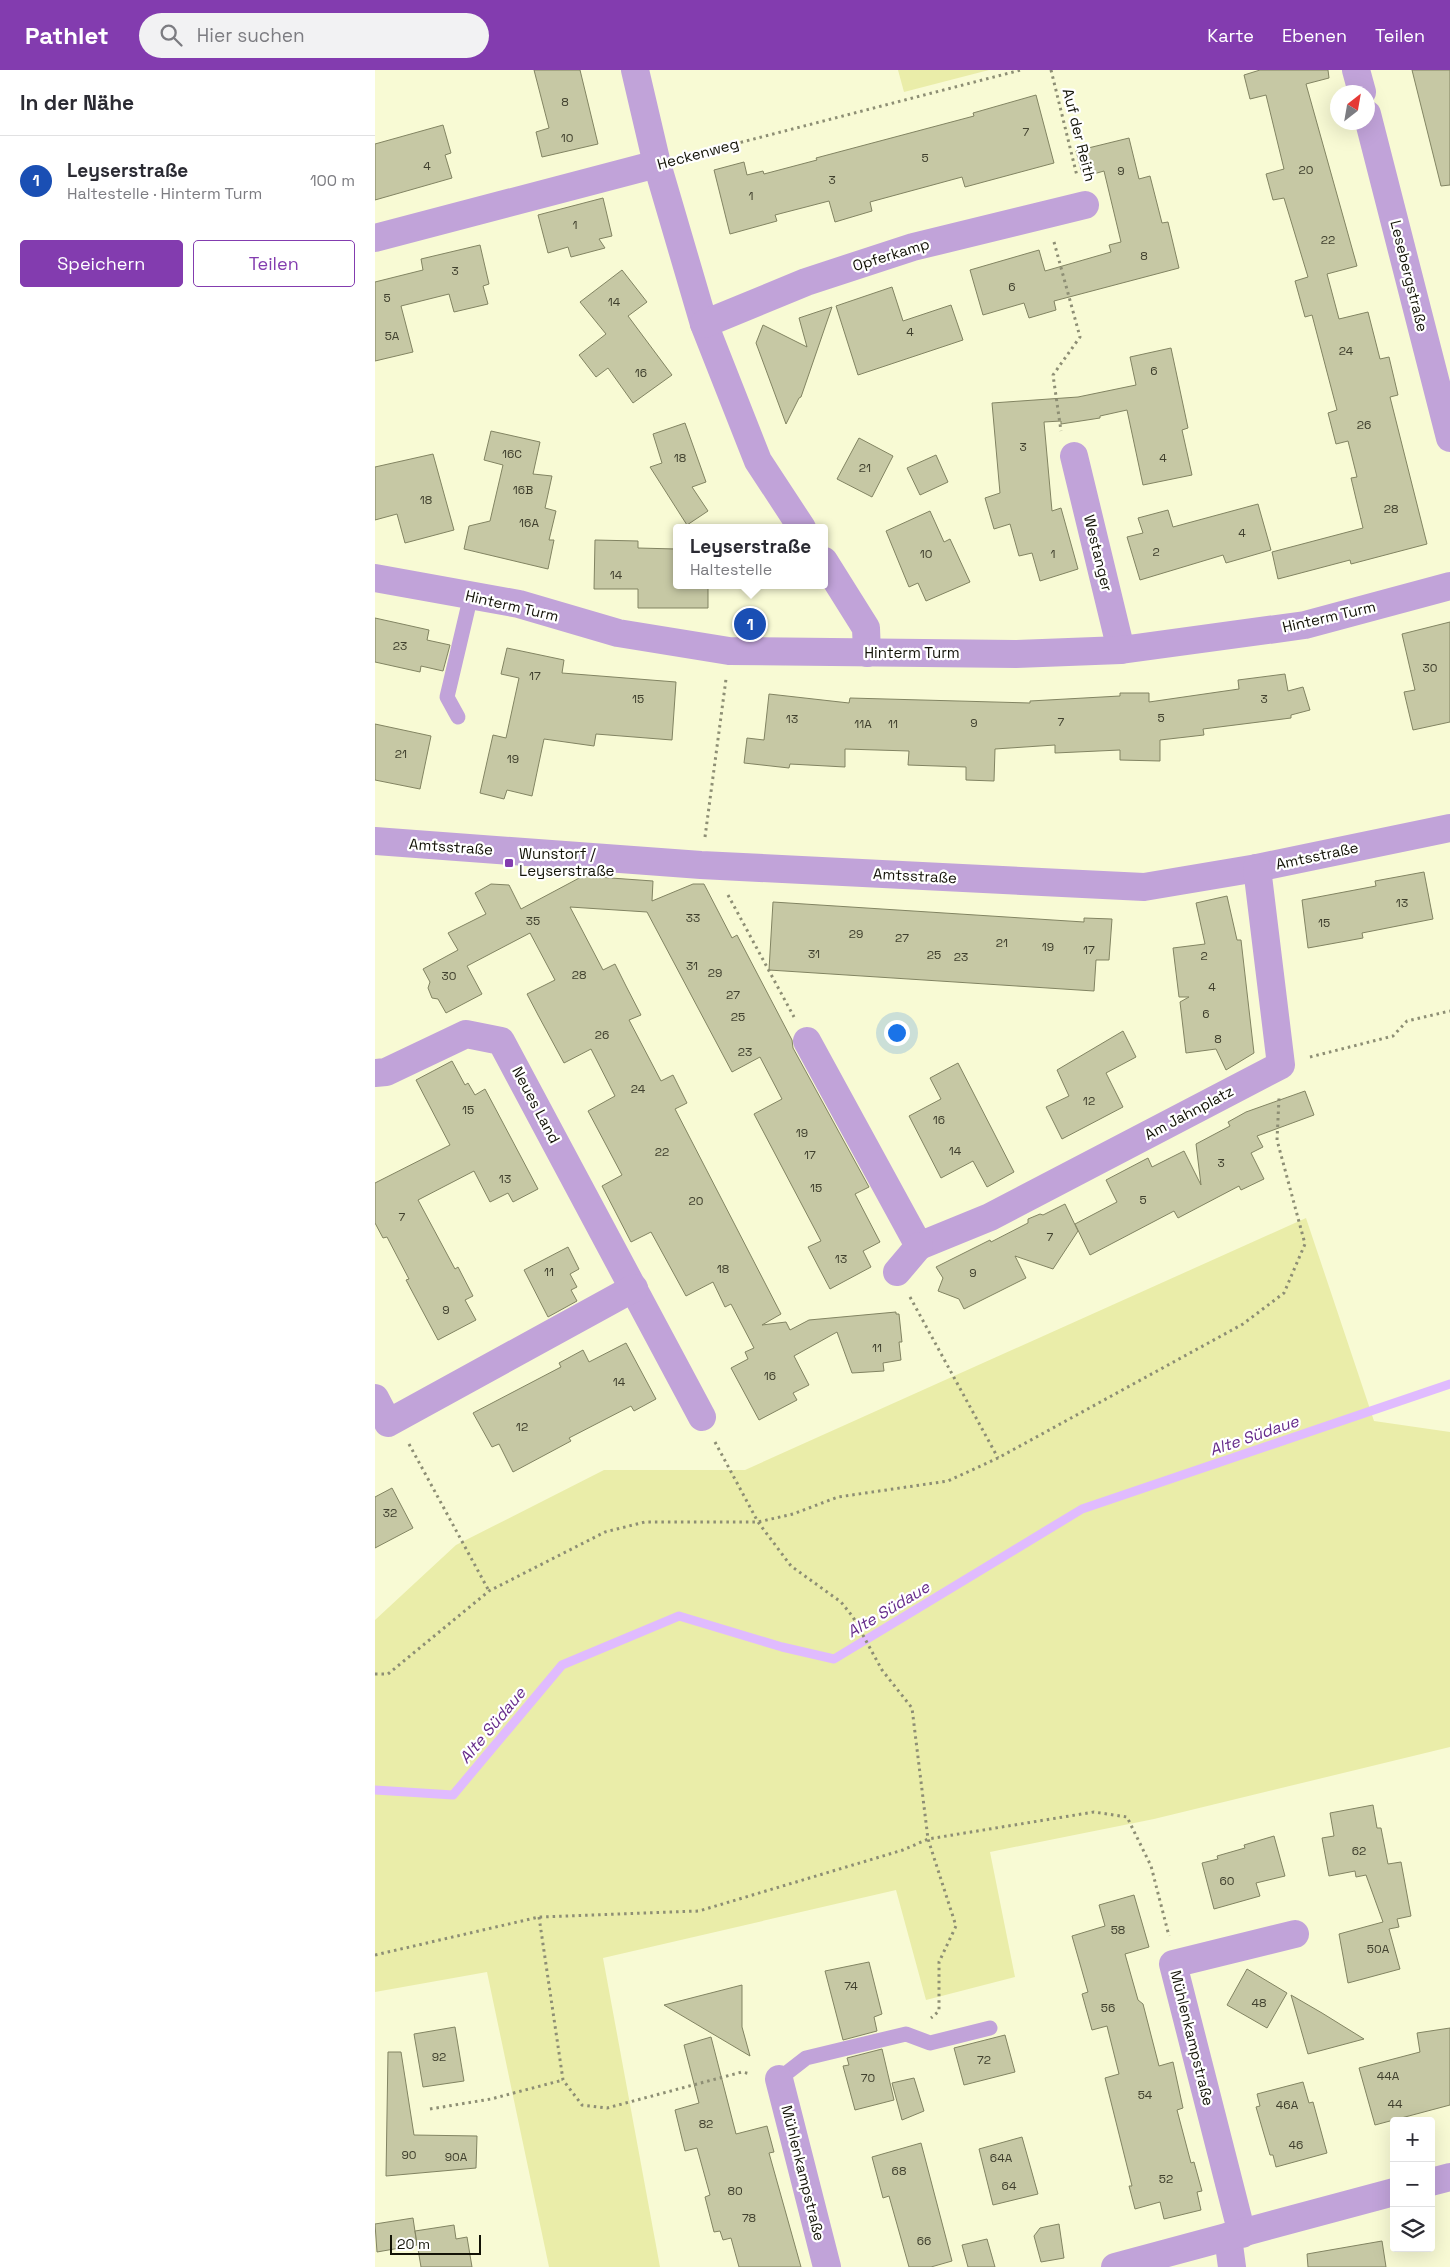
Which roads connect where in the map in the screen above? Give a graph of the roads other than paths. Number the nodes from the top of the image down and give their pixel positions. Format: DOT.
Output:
graph roads {
  1 [pos="635,70"];
  2 [pos="1356,70"];
  3 [pos="1360,85"];
  4 [pos="1371,130"];
  5 [pos="657,164"];
  6 [pos="1085,205"];
  7 [pos="375,238"];
  8 [pos="703,324"];
  9 [pos="1450,438"];
  10 [pos="1074,456"];
  11 [pos="799,524"];
  12 [pos="828,567"];
  13 [pos="375,578"];
  14 [pos="1450,586"];
  15 [pos="471,596"];
  16 [pos="1121,650"];
  17 [pos="867,653"];
  18 [pos="458,717"];
  19 [pos="1450,828"];
  20 [pos="375,841"];
  21 [pos="1257,868"];
  22 [pos="807,1041"];
  23 [pos="375,1073"];
  24 [pos="919,1246"];
  25 [pos="897,1272"];
  26 [pos="635,1288"];
  27 [pos="375,1398"];
  28 [pos="702,1417"];
  29 [pos="381,1427"];
  30 [pos="1295,1934"];
  31 [pos="990,2028"];
  32 [pos="779,2079"];
  33 [pos="1450,2177"];
  34 [pos="1435,2181"];
  35 [pos="1390,2193"];
  36 [pos="1235,2236"];
  37 [pos="827,2267"];
  38 [pos="1115,2267"];
  39 [pos="1232,2267"];
  1 -- 5 [label="street"];
  2 -- 3 [label="street"];
  4 -- 9 [label="street, Lesebergstraße"];
  5 -- 7 [label="street, Heckenweg"];
  5 -- 8 [label="street"];
  6 -- 8 [label="street, Opferkamp"];
  8 -- 11 [label="street"];
  10 -- 16 [label="street, Westanger"];
  12 -- 17 [label="street"];
  13 -- 15 [label="street, Hinterm Turm"];
  14 -- 16 [label="street, Hinterm Turm"];
  15 -- 17 [label="street, Hinterm Turm"];
  15 -- 18 [label="lane"];
  16 -- 17 [label="street, Hinterm Turm"];
  19 -- 21 [label="street, Amtsstraße"];
  20 -- 21 [label="street, Amtsstraße"];
  21 -- 24 [label="street, Am Jahnplatz"];
  22 -- 24 [label="street"];
  23 -- 26 [label="street, Neues Land"];
  24 -- 25 [label="street, Am Jahnplatz"];
  26 -- 28 [label="street, Neues Land"];
  26 -- 29 [label="street"];
  27 -- 29 [label="street"];
  30 -- 36 [label="street, Mühlenkampstraße"];
  31 -- 32 [label="lane"];
  32 -- 37 [label="street, Mühlenkampstraße"];
  33 -- 34 [label="street"];
  35 -- 36 [label="street"];
  36 -- 38 [label="street"];
  36 -- 39 [label="street, Mühlenkampstraße"];
}
